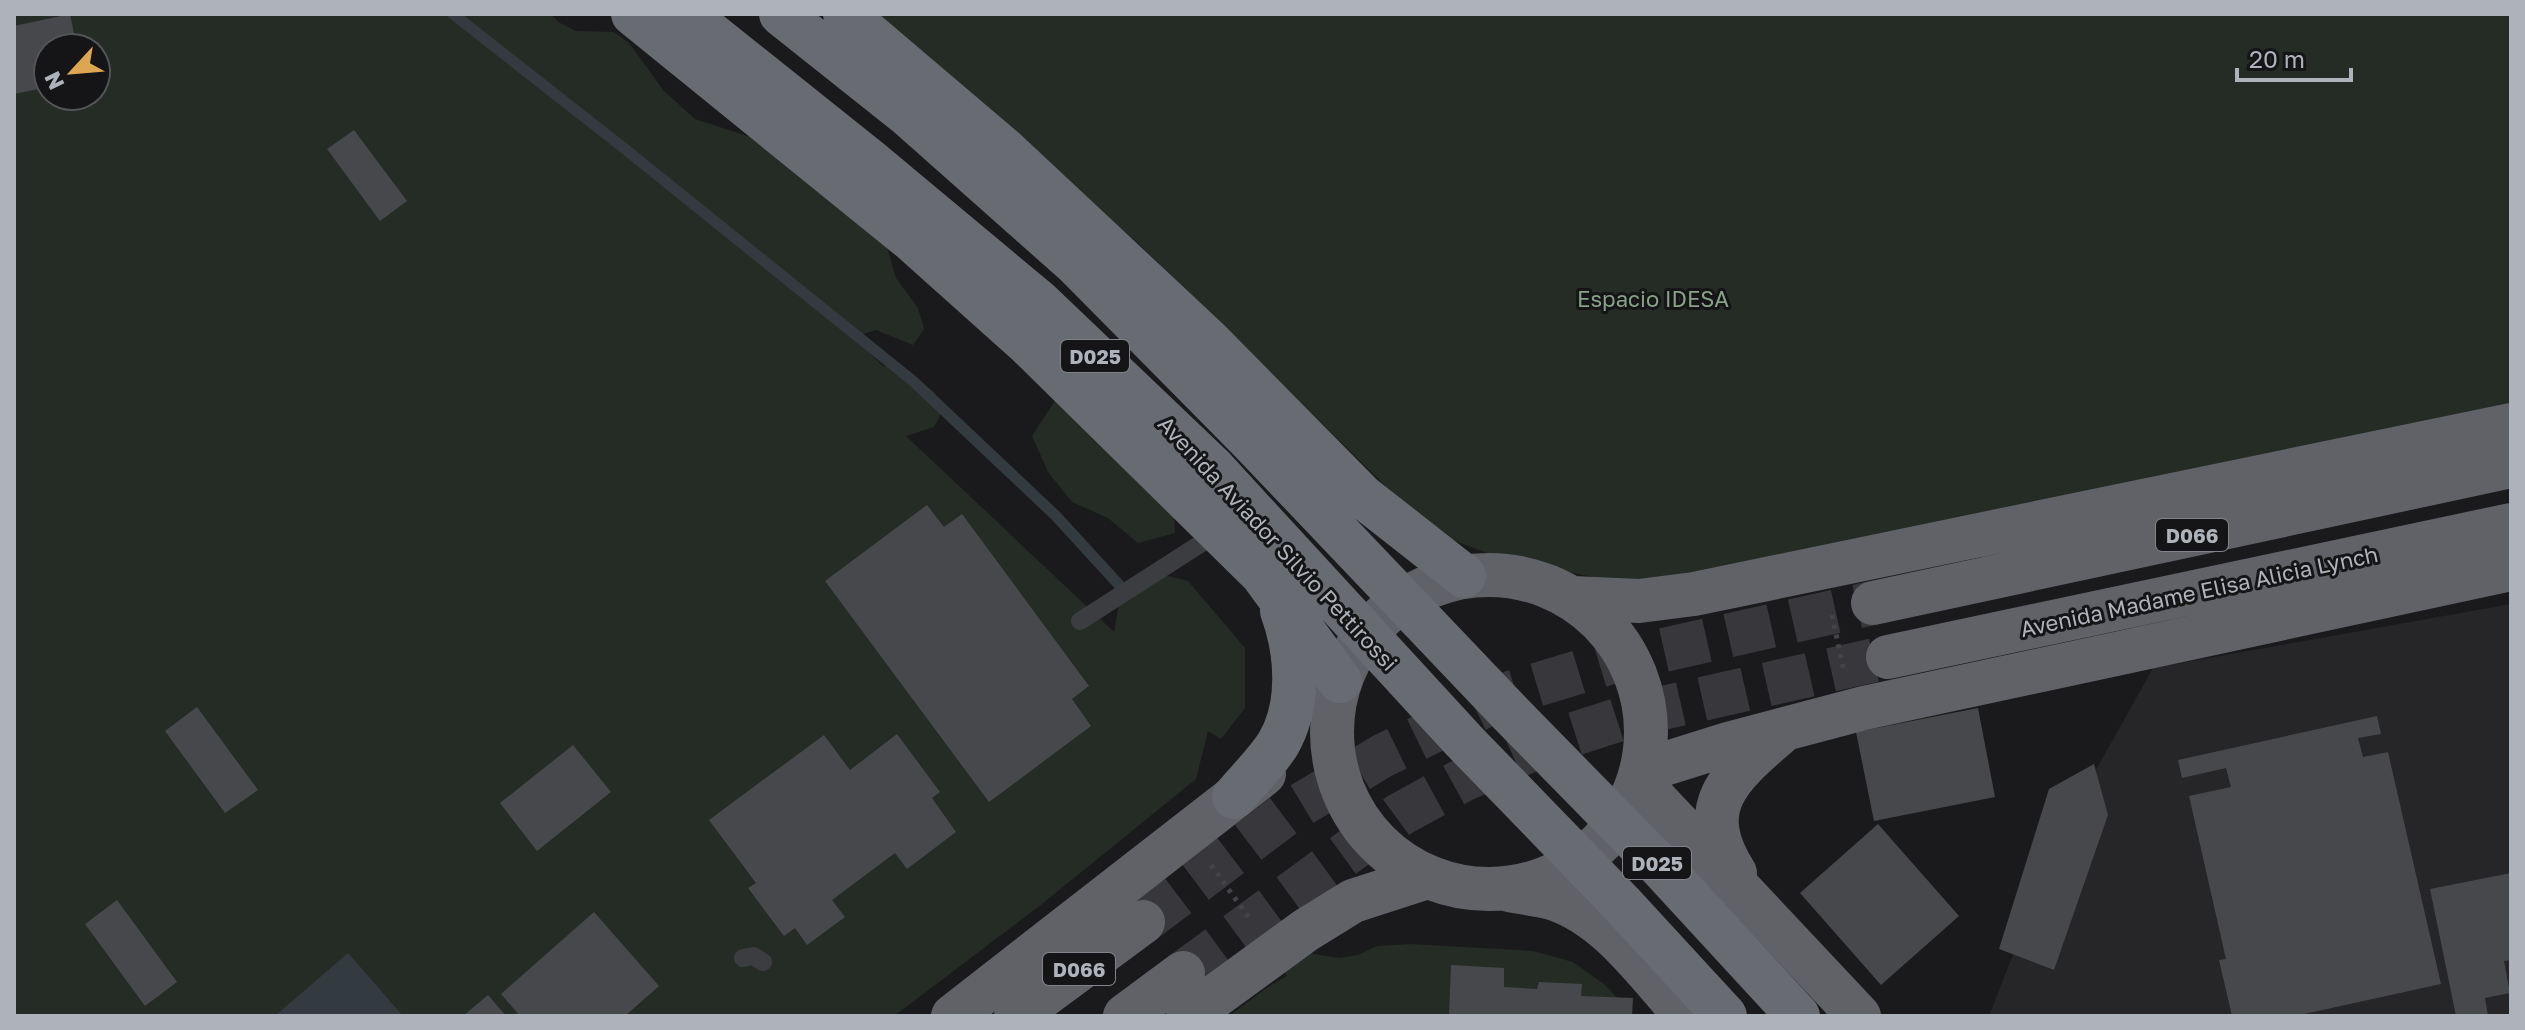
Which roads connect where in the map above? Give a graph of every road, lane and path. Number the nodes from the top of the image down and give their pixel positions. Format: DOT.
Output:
graph roads {
  1 [pos="633,14"];
  2 [pos="686,14"];
  3 [pos="781,14"];
  4 [pos="845,14"];
  5 [pos="2511,425"];
  6 [pos="2511,466"];
  7 [pos="2511,525"];
  8 [pos="1219,532"];
  9 [pos="2511,569"];
  10 [pos="1262,574"];
  11 [pos="1464,576"];
  12 [pos="1572,598"];
  13 [pos="1873,603"];
  14 [pos="1831,611"];
  15 [pos="1080,621"];
  16 [pos="1888,657"];
  17 [pos="1844,673"];
  18 [pos="1336,701"];
  19 [pos="1785,729"];
  20 [pos="1640,776"];
  21 [pos="1234,797"];
  22 [pos="1205,856"];
  23 [pos="1427,877"];
  24 [pos="1506,889"];
  25 [pos="1751,899"];
  26 [pos="1143,922"];
  27 [pos="1260,932"];
  28 [pos="743,958"];
  29 [pos="763,962"];
  30 [pos="1183,973"];
  31 [pos="953,1016"];
  32 [pos="1016,1016"];
  33 [pos="1125,1016"];
  34 [pos="1188,1016"];
  35 [pos="1686,1016"];
  36 [pos="1725,1016"];
  37 [pos="1798,1016"];
  38 [pos="1859,1016"];
  1 -- 8 [label="highway"];
  2 -- 36 [label="highway, Avenida Aviador Silvio Pettirossi / D025"];
  3 -- 37 [label="highway, D025"];
  4 -- 11 [label="highway"];
  5 -- 12 [label="highway"];
  6 -- 13 [label="highway, D066"];
  7 -- 16 [label="highway, Avenida Madame Elisa Alicia Lynch"];
  8 -- 10 [label="highway"];
  8 -- 15 [label="lane"];
  9 -- 19 [label="highway"];
  10 -- 18 [label="highway"];
  10 -- 21 [label="highway"];
  11 -- 12 [label="highway"];
  11 -- 18 [label="highway"];
  12 -- 20 [label="highway"];
  14 -- 17 [label="path"];
  18 -- 21 [label="highway"];
  18 -- 23 [label="highway"];
  19 -- 20 [label="highway"];
  19 -- 25 [label="highway"];
  20 -- 24 [label="highway"];
  20 -- 25 [label="highway"];
  21 -- 31 [label="highway"];
  22 -- 27 [label="path"];
  23 -- 24 [label="highway"];
  23 -- 34 [label="highway"];
  24 -- 35 [label="highway"];
  25 -- 38 [label="highway"];
  26 -- 32 [label="highway, D066"];
  28 -- 29 [label="lane"];
  30 -- 33 [label="highway, D066"];
}
